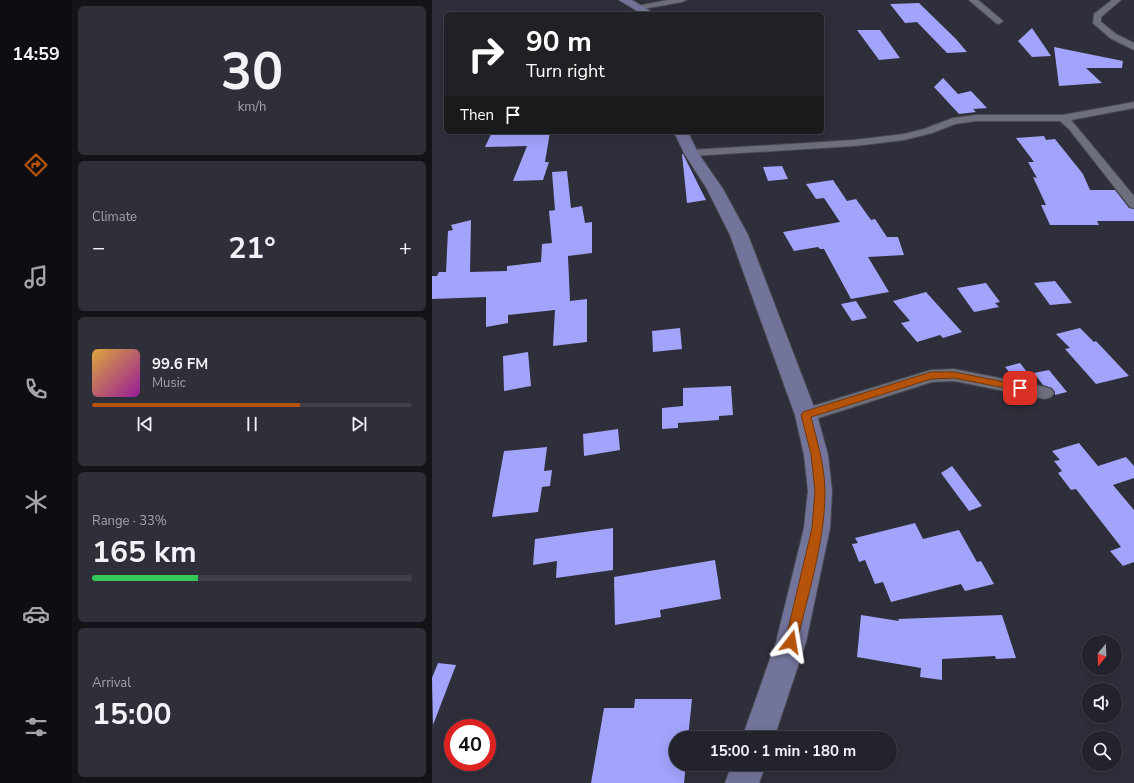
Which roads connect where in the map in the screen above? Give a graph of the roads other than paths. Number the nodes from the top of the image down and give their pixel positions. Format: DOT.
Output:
graph roads {
  1 [pos="624,0"];
  2 [pos="682,0"];
  3 [pos="973,0"];
  4 [pos="1117,0"];
  5 [pos="637,8"];
  6 [pos="646,12"];
  7 [pos="999,21"];
  8 [pos="1134,47"];
  9 [pos="1134,105"];
  10 [pos="1064,118"];
  11 [pos="682,134"];
  12 [pos="690,153"];
  13 [pos="1134,204"];
  14 [pos="1045,393"];
  15 [pos="806,415"];
  16 [pos="760,731"];
  17 [pos="746,771"];
  18 [pos="742,783"];
  1 -- 5 [label="street"];
  2 -- 5 [label="street"];
  3 -- 7 [label="street"];
  4 -- 8 [label="street"];
  5 -- 6 [label="street"];
  9 -- 10 [label="street"];
  10 -- 12 [label="street"];
  10 -- 13 [label="street"];
  11 -- 12 [label="street"];
  12 -- 15 [label="street"];
  14 -- 15 [label="street"];
  15 -- 16 [label="street"];
  17 -- 18 [label="street"];
}
